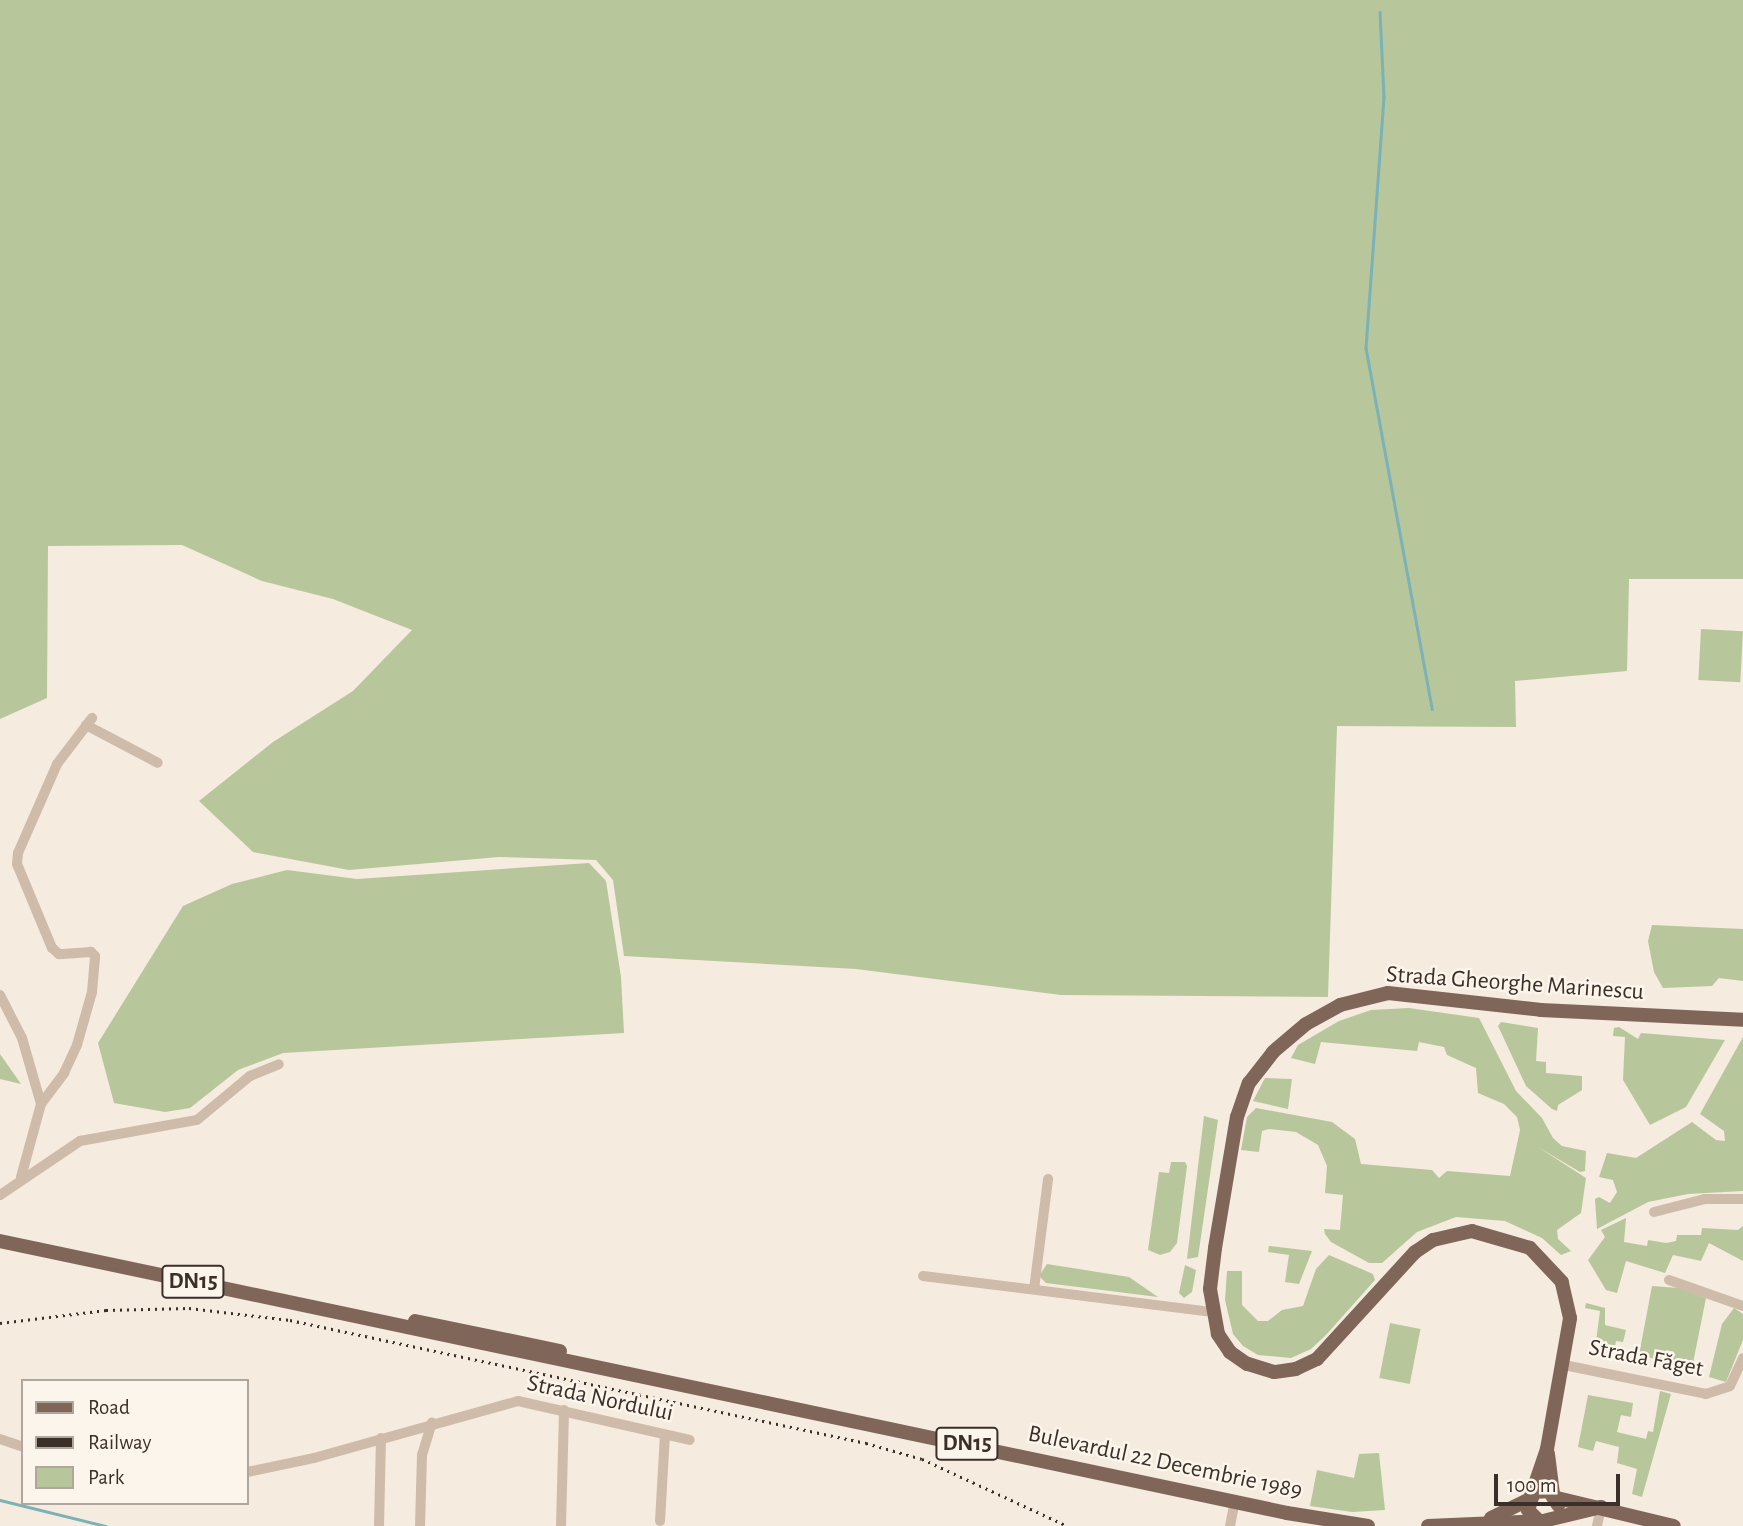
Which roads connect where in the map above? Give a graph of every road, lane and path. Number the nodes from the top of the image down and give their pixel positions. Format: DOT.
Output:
graph roads {
  1 [pos="158,763"];
  2 [pos="0,995"];
  3 [pos="1743,1020"];
  4 [pos="279,1064"];
  5 [pos="41,1104"];
  6 [pos="21,1177"];
  7 [pos="1048,1179"];
  8 [pos="0,1195"];
  9 [pos="1743,1199"];
  10 [pos="1654,1212"];
  11 [pos="0,1241"];
  12 [pos="923,1276"];
  13 [pos="1669,1280"];
  14 [pos="1034,1289"];
  15 [pos="1743,1306"];
  16 [pos="1211,1312"];
  17 [pos="1743,1358"];
  18 [pos="1564,1365"];
  19 [pos="564,1410"];
  20 [pos="432,1422"];
  21 [pos="665,1435"];
  22 [pos="381,1438"];
  23 [pos="0,1439"];
  24 [pos="690,1440"];
  25 [pos="21,1446"];
  26 [pos="1548,1449"];
  27 [pos="248,1472"];
  28 [pos="1555,1496"];
  29 [pos="1529,1498"];
  30 [pos="1235,1500"];
  31 [pos="1601,1507"];
  32 [pos="1553,1517"];
  33 [pos="1486,1520"];
  34 [pos="1538,1520"];
  35 [pos="660,1521"];
  36 [pos="379,1526"];
  37 [pos="420,1526"];
  38 [pos="561,1526"];
  39 [pos="1230,1526"];
  40 [pos="1368,1526"];
  41 [pos="1428,1526"];
  42 [pos="1597,1526"];
  43 [pos="1674,1526"];
  1 -- 5 [label="street"];
  2 -- 5 [label="street"];
  3 -- 16 [label="main road, Strada Gheorghe Marinescu"];
  4 -- 6 [label="street"];
  5 -- 6 [label="street"];
  6 -- 8 [label="street"];
  7 -- 14 [label="street"];
  9 -- 10 [label="street"];
  11 -- 30 [label="main road, Bulevardul 22 Decembrie 1989 / DN15"];
  12 -- 14 [label="street"];
  13 -- 15 [label="street"];
  14 -- 16 [label="street"];
  16 -- 18 [label="main road, Strada Gheorghe Marinescu"];
  17 -- 18 [label="street, Strada Făget"];
  18 -- 26 [label="main road, Strada Gheorghe Marinescu"];
  19 -- 20 [label="street, Strada Nordului"];
  19 -- 21 [label="street, Strada Nordului"];
  19 -- 38 [label="street"];
  20 -- 22 [label="street, Strada Nordului"];
  20 -- 37 [label="street"];
  21 -- 24 [label="street, Strada Nordului"];
  21 -- 35 [label="street"];
  22 -- 27 [label="street, Strada Nordului"];
  22 -- 36 [label="street"];
  23 -- 25 [label="street"];
  26 -- 28 [label="main road, Strada Gheorghe Marinescu"];
  26 -- 29 [label="main road, Strada Gheorghe Marinescu"];
  28 -- 29 [label="main road"];
  28 -- 31 [label="main road"];
  28 -- 32 [label="main road"];
  29 -- 33 [label="main road"];
  29 -- 34 [label="main road"];
  30 -- 39 [label="street"];
  30 -- 40 [label="main road, Bulevardul 22 Decembrie 1989 / DN15"];
  31 -- 32 [label="main road"];
  31 -- 42 [label="street"];
  31 -- 43 [label="main road"];
  32 -- 34 [label="main road"];
  33 -- 34 [label="main road"];
  33 -- 41 [label="main road"];
}
